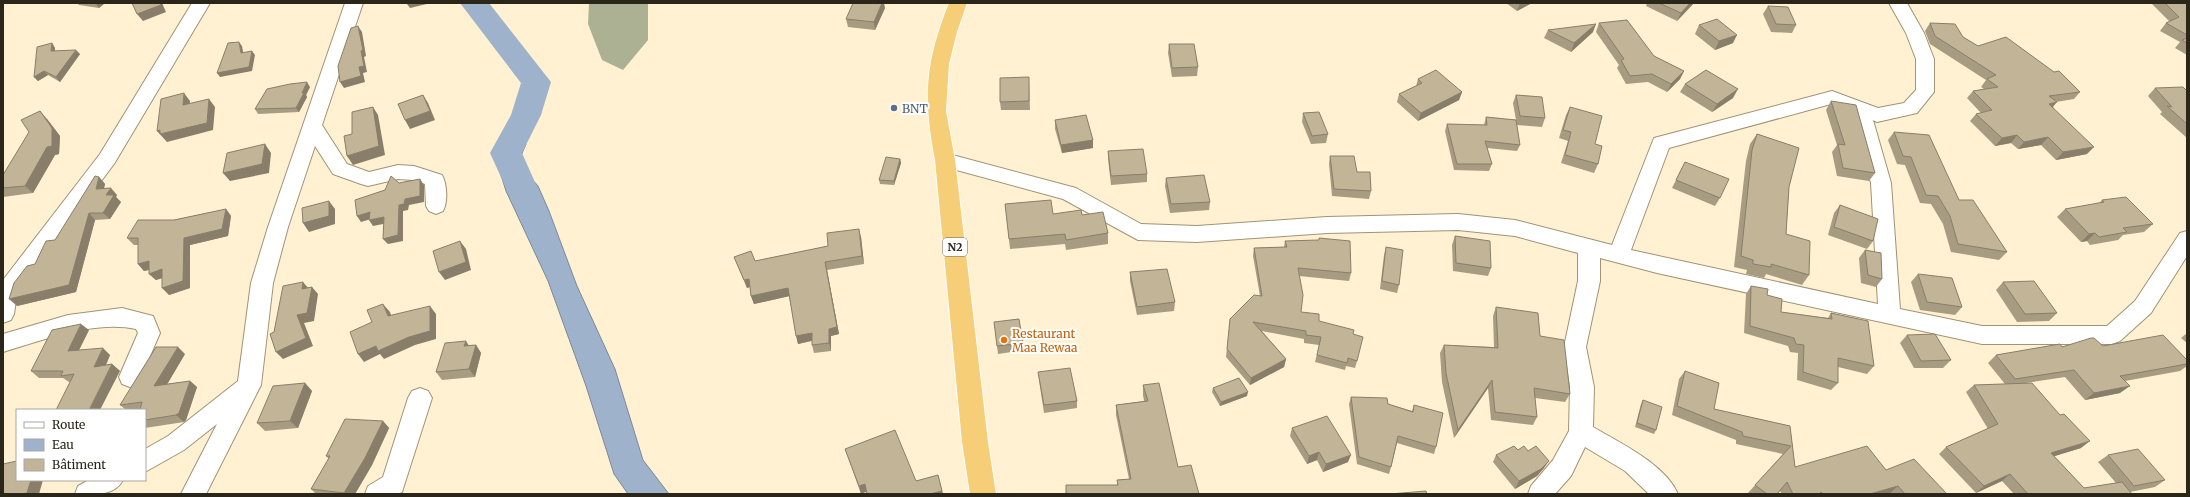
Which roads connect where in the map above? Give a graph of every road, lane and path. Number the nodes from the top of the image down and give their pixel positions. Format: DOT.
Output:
graph roads {
  1 [pos="201,3"];
  2 [pos="354,3"];
  3 [pos="958,3"];
  4 [pos="1898,3"];
  5 [pos="1860,108"];
  6 [pos="312,126"];
  7 [pos="945,160"];
  8 [pos="436,206"];
  9 [pos="2187,239"];
  10 [pos="1589,247"];
  11 [pos="1618,255"];
  12 [pos="3,314"];
  13 [pos="1890,316"];
  14 [pos="3,343"];
  15 [pos="130,377"];
  16 [pos="249,385"];
  17 [pos="420,398"];
  18 [pos="1581,432"];
  19 [pos="146,460"];
  20 [pos="109,481"];
  21 [pos="87,494"];
  22 [pos="193,494"];
  23 [pos="376,494"];
  24 [pos="983,494"];
  25 [pos="1540,494"];
  26 [pos="1666,494"];
  1 -- 12 [label="street"];
  2 -- 6 [label="street"];
  3 -- 7 [label="highway, N2"];
  4 -- 5 [label="street"];
  5 -- 11 [label="street"];
  5 -- 13 [label="street"];
  6 -- 8 [label="street"];
  6 -- 16 [label="street"];
  7 -- 10 [label="street"];
  7 -- 24 [label="highway, N2"];
  9 -- 13 [label="street"];
  10 -- 11 [label="street"];
  10 -- 18 [label="street"];
  11 -- 13 [label="street"];
  14 -- 15 [label="street"];
  16 -- 19 [label="street"];
  16 -- 22 [label="street"];
  17 -- 23 [label="street"];
  18 -- 25 [label="street"];
  18 -- 26 [label="street"];
  20 -- 21 [label="street"];
}
